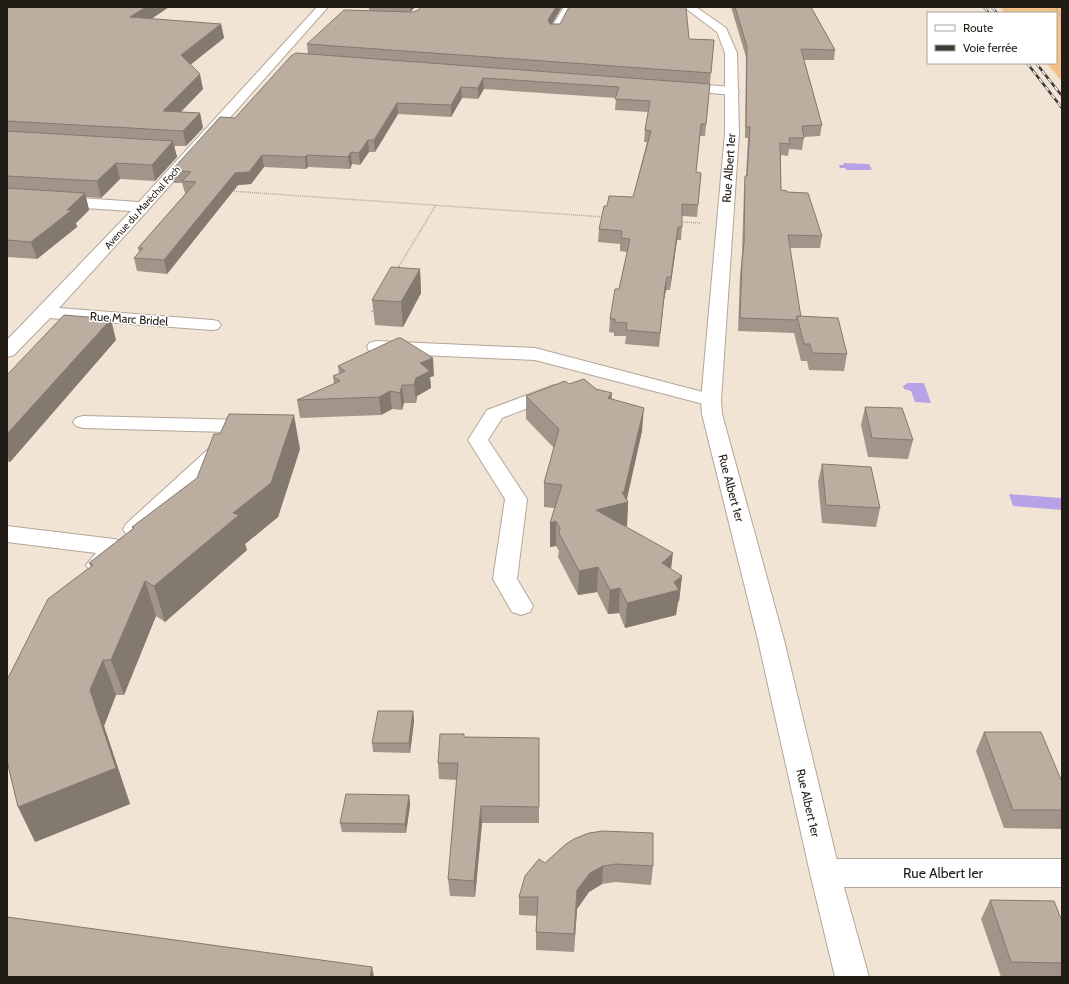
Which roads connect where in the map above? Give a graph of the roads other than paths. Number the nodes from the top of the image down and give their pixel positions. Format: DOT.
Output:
graph roads {
  1 [pos="569,7"];
  2 [pos="689,7"];
  3 [pos="323,11"];
  4 [pos="555,31"];
  5 [pos="664,85"];
  6 [pos="732,91"];
  7 [pos="7,198"];
  8 [pos="143,207"];
  9 [pos="46,312"];
  10 [pos="212,325"];
  11 [pos="376,347"];
  12 [pos="7,351"];
  13 [pos="604,372"];
  14 [pos="711,400"];
  15 [pos="83,422"];
  16 [pos="7,534"];
  17 [pos="114,547"];
  18 [pos="83,582"];
  19 [pos="521,606"];
  20 [pos="825,873"];
  21 [pos="1062,873"];
  22 [pos="852,977"];
  1 -- 4 [label="street"];
  2 -- 6 [label="street, Rue Albert 1er"];
  3 -- 8 [label="street, Avenue du Maréchal Foch"];
  5 -- 6 [label="street"];
  6 -- 14 [label="street, Rue Albert 1er"];
  7 -- 8 [label="street"];
  8 -- 9 [label="street, Avenue du Maréchal Foch"];
  9 -- 10 [label="street, Rue Marc Bridel"];
  9 -- 12 [label="street, Avenue du Maréchal Foch"];
  11 -- 13 [label="street"];
  13 -- 14 [label="street"];
  13 -- 19 [label="street"];
  14 -- 20 [label="street, Rue Albert 1er"];
  15 -- 17 [label="street"];
  16 -- 17 [label="street"];
  17 -- 18 [label="street"];
  20 -- 21 [label="street, Rue Albert Ier"];
  20 -- 22 [label="street, Rue Albert 1er"];
}
